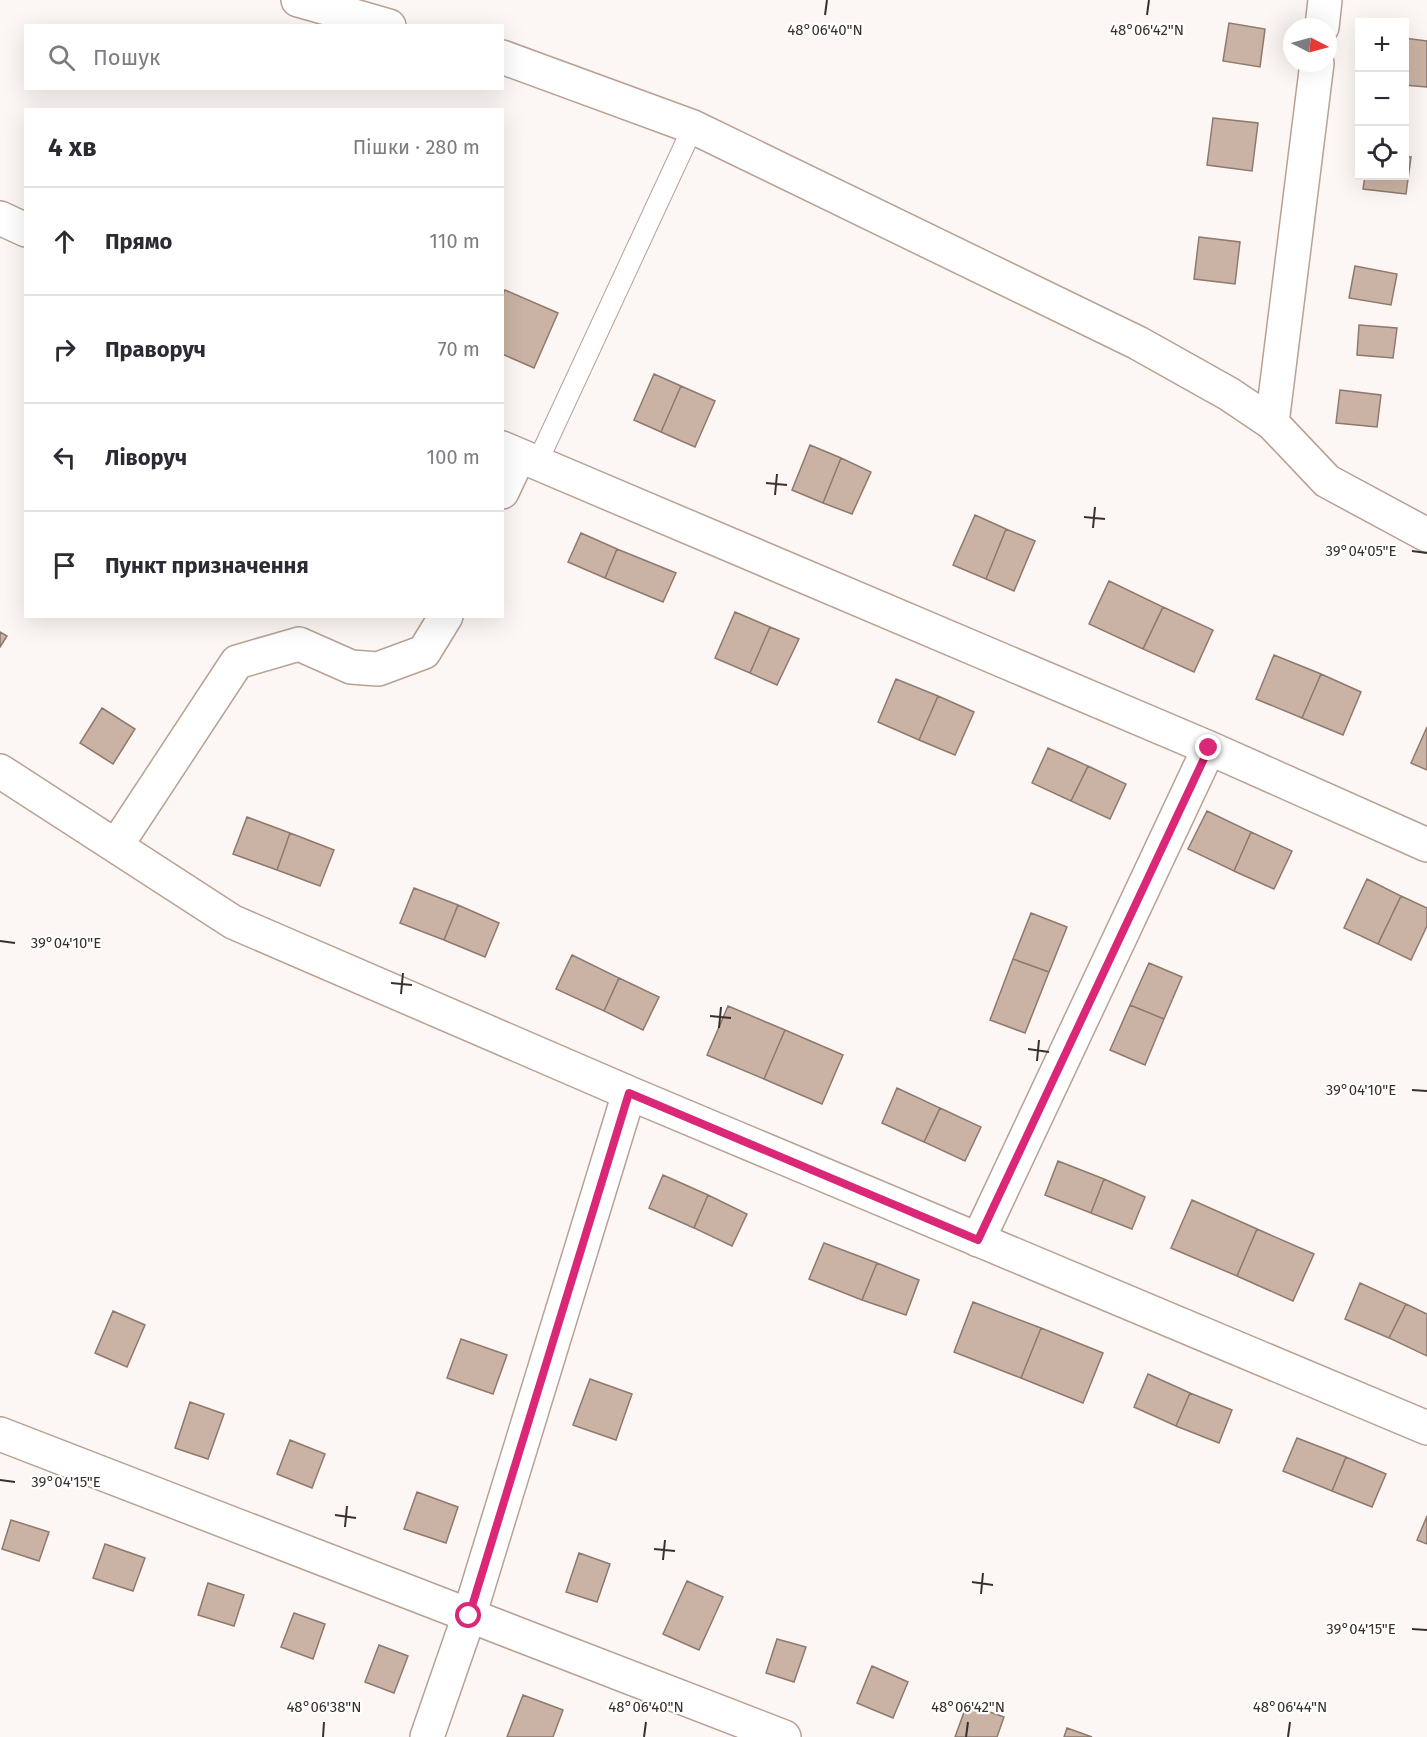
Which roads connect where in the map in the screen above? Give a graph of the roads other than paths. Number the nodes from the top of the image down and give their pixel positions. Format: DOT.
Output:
graph roads {
  1 [pos="298,0"];
  2 [pos="1325,0"];
  3 [pos="1323,18"];
  4 [pos="382,24"];
  5 [pos="504,58"];
  6 [pos="1316,72"];
  7 [pos="693,127"];
  8 [pos="0,218"];
  9 [pos="24,229"];
  10 [pos="1272,423"];
  11 [pos="519,456"];
  12 [pos="504,488"];
  13 [pos="1427,535"];
  14 [pos="445,618"];
  15 [pos="1209,748"];
  16 [pos="0,771"];
  17 [pos="1427,845"];
  18 [pos="116,846"];
  19 [pos="629,1093"];
  20 [pos="978,1240"];
  21 [pos="1427,1428"];
  22 [pos="0,1434"];
  23 [pos="469,1616"];
  24 [pos="428,1737"];
  25 [pos="784,1737"];
  1 -- 4 [label="street"];
  2 -- 3 [label="street"];
  5 -- 7 [label="street"];
  6 -- 10 [label="street"];
  7 -- 10 [label="street"];
  7 -- 11 [label="lane"];
  8 -- 9 [label="street"];
  10 -- 13 [label="street"];
  11 -- 12 [label="street"];
  11 -- 15 [label="street"];
  14 -- 18 [label="street"];
  15 -- 17 [label="street"];
  15 -- 20 [label="street"];
  16 -- 18 [label="street"];
  18 -- 19 [label="street"];
  19 -- 20 [label="street"];
  19 -- 23 [label="street"];
  20 -- 21 [label="street"];
  22 -- 23 [label="street"];
  23 -- 24 [label="street"];
  23 -- 25 [label="street"];
}
